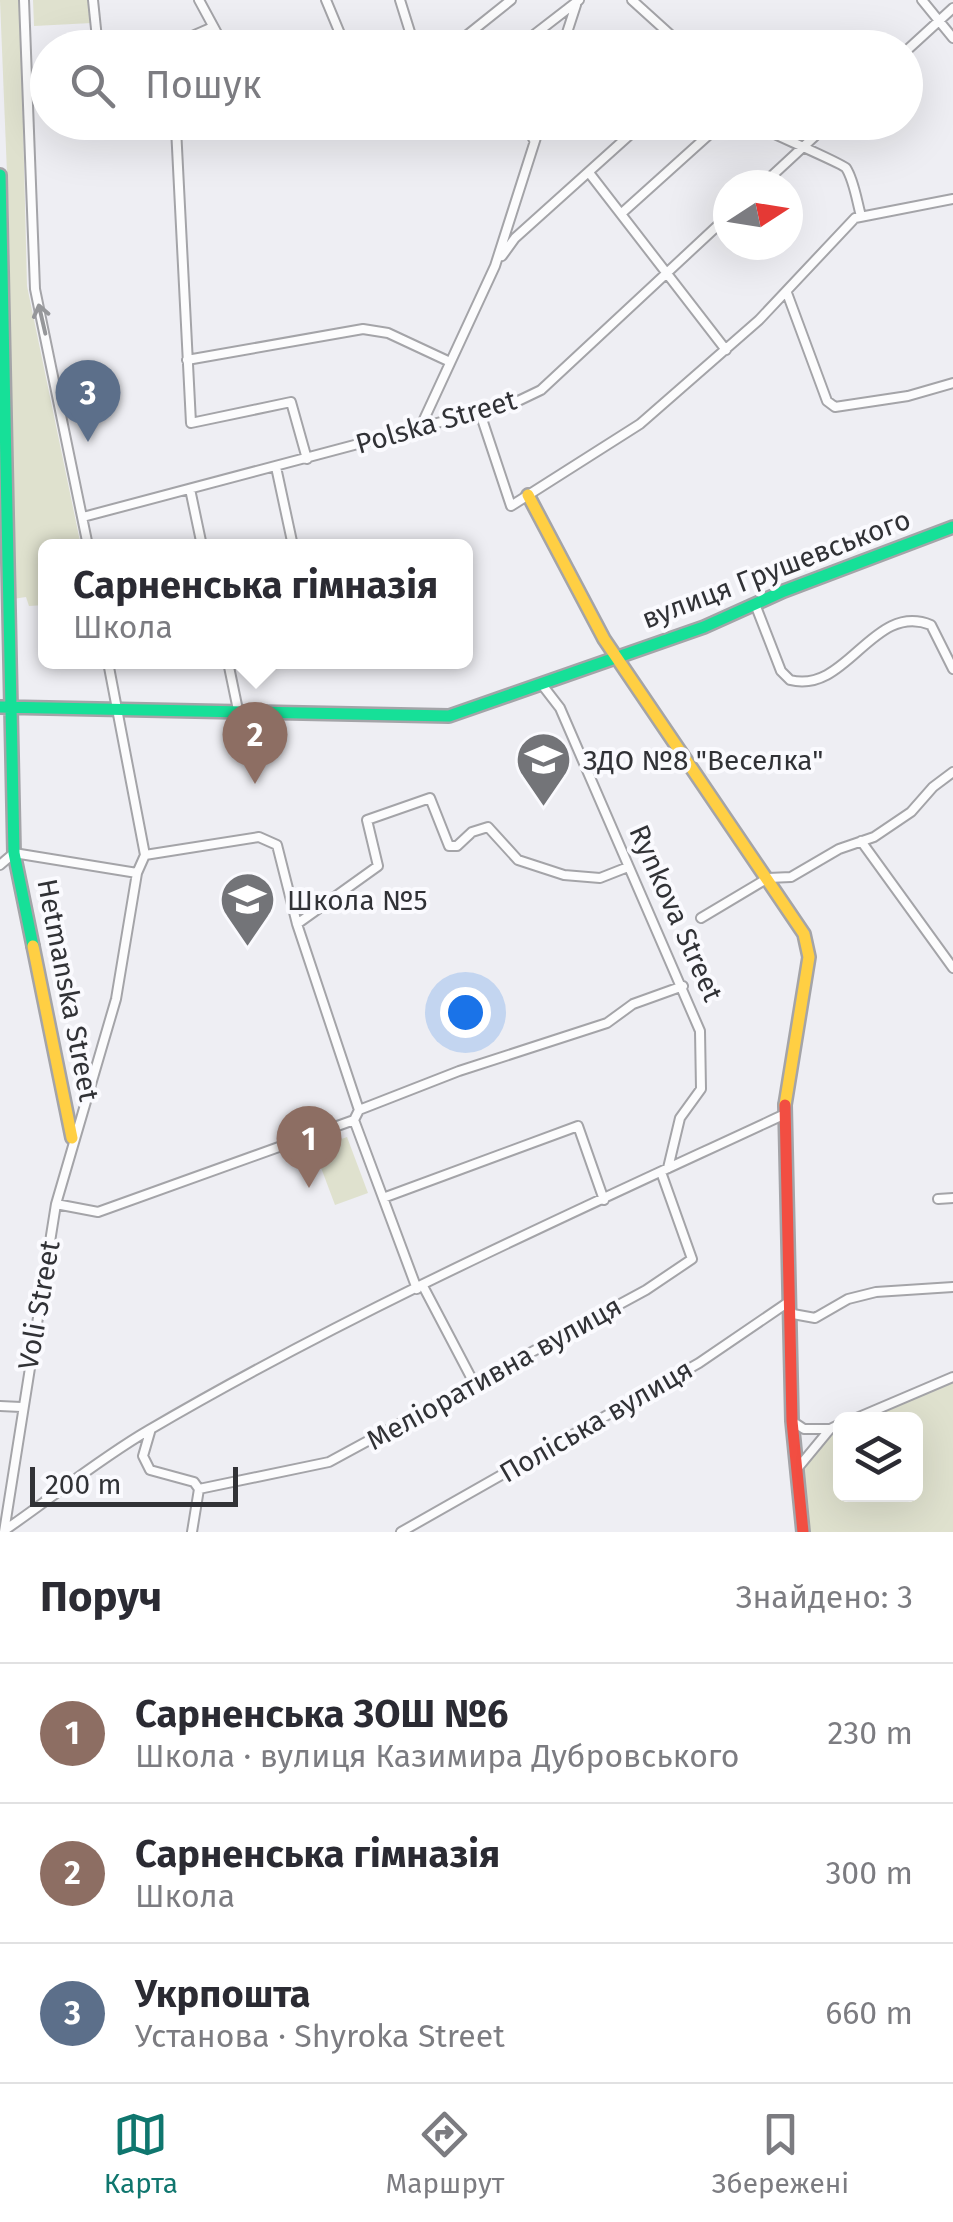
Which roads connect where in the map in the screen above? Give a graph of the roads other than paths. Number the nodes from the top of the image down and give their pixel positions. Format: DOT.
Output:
graph roads {
  1 [pos="24,0"];
  2 [pos="93,0"];
  3 [pos="199,0"];
  4 [pos="326,0"];
  5 [pos="410,0"];
  6 [pos="511,0"];
  7 [pos="578,0"];
  8 [pos="632,0"];
  9 [pos="922,0"];
  10 [pos="402,4"];
  11 [pos="953,8"];
  12 [pos="938,20"];
  13 [pos="214,27"];
  14 [pos="96,30"];
  15 [pos="207,30"];
  16 [pos="216,30"];
  17 [pos="338,30"];
  18 [pos="410,30"];
  19 [pos="474,30"];
  20 [pos="540,30"];
  21 [pos="568,30"];
  22 [pos="666,30"];
  23 [pos="923,35"];
  24 [pos="953,38"];
  25 [pos="177,140"];
  26 [pos="534,140"];
  27 [pos="625,140"];
  28 [pos="703,140"];
  29 [pos="783,140"];
  30 [pos="811,140"];
  31 [pos="801,150"];
  32 [pos="779,170"];
  33 [pos="590,174"];
  34 [pos="0,175"];
  35 [pos="953,199"];
  36 [pos="623,212"];
  37 [pos="861,216"];
  38 [pos="713,230"];
  39 [pos="1,237"];
  40 [pos="495,266"];
  41 [pos="668,270"];
  42 [pos="787,293"];
  43 [pos="726,350"];
  44 [pos="187,360"];
  45 [pos="448,361"];
  46 [pos="953,383"];
  47 [pos="480,413"];
  48 [pos="420,428"];
  49 [pos="306,460"];
  50 [pos="276,467"];
  51 [pos="190,490"];
  52 [pos="528,495"];
  53 [pos="83,517"];
  54 [pos="953,527"];
  55 [pos="87,539"];
  56 [pos="200,539"];
  57 [pos="292,539"];
  58 [pos="754,604"];
  59 [pos="616,657"];
  60 [pos="109,669"];
  61 [pos="229,669"];
  62 [pos="953,669"];
  63 [pos="548,683"];
  64 [pos="116,706"];
  65 [pos="6,707"];
  66 [pos="238,710"];
  67 [pos="953,772"];
  68 [pos="861,841"];
  69 [pos="14,853"];
  70 [pos="145,856"];
  71 [pos="0,865"];
  72 [pos="628,867"];
  73 [pos="137,873"];
  74 [pos="768,878"];
  75 [pos="700,918"];
  76 [pos="297,924"];
  77 [pos="953,968"];
  78 [pos="683,986"];
  79 [pos="359,1110"];
  80 [pos="783,1115"];
  81 [pos="354,1120"];
  82 [pos="72,1138"];
  83 [pos="665,1170"];
  84 [pos="384,1198"];
  85 [pos="953,1198"];
  86 [pos="938,1199"];
  87 [pos="604,1200"];
  88 [pos="56,1204"];
  89 [pos="953,1287"];
  90 [pos="420,1288"];
  91 [pos="787,1302"];
  92 [pos="953,1378"];
  93 [pos="475,1385"];
  94 [pos="0,1406"];
  95 [pos="21,1408"];
  96 [pos="871,1412"];
  97 [pos="792,1422"];
  98 [pos="833,1428"];
  99 [pos="151,1429"];
  100 [pos="830,1429"];
  101 [pos="797,1470"];
  102 [pos="12,1471"];
  103 [pos="0,1475"];
  104 [pos="199,1489"];
  105 [pos="4,1531"];
  106 [pos="192,1532"];
  107 [pos="402,1532"];
  108 [pos="803,1532"];
  53 -- 1 [label="street, one-way"];
  2 -- 14 [label="street"];
  3 -- 13 [label="street"];
  4 -- 17 [label="street"];
  5 -- 10 [label="street"];
  6 -- 19 [label="street"];
  7 -- 20 [label="street"];
  7 -- 21 [label="street"];
  8 -- 22 [label="street"];
  9 -- 12 [label="street"];
  10 -- 18 [label="street"];
  11 -- 12 [label="street"];
  12 -- 23 [label="street"];
  12 -- 24 [label="street"];
  13 -- 15 [label="street"];
  13 -- 16 [label="street"];
  25 -- 44 [label="street"];
  26 -- 40 [label="street"];
  27 -- 33 [label="street"];
  28 -- 36 [label="street"];
  29 -- 31 [label="street"];
  30 -- 31 [label="street"];
  31 -- 32 [label="street"];
  31 -- 37 [label="street"];
  33 -- 36 [label="street"];
  33 -- 40 [label="street"];
  34 -- 39 [label="street, Hetmanska Street"];
  35 -- 37 [label="street"];
  36 -- 41 [label="street"];
  37 -- 42 [label="street"];
  38 -- 41 [label="street, Polska Street"];
  39 -- 65 [label="street, Hetmanska Street"];
  40 -- 45 [label="street"];
  41 -- 43 [label="street"];
  41 -- 47 [label="street, Polska Street"];
  42 -- 43 [label="street"];
  42 -- 46 [label="street"];
  43 -- 52 [label="street"];
  44 -- 45 [label="street"];
  44 -- 49 [label="street"];
  45 -- 48 [label="street"];
  47 -- 48 [label="street, Polska Street"];
  47 -- 52 [label="street"];
  48 -- 49 [label="street, Polska Street"];
  49 -- 50 [label="street, Polska Street"];
  50 -- 51 [label="street, Polska Street"];
  50 -- 57 [label="street"];
  51 -- 53 [label="street, Polska Street"];
  51 -- 56 [label="street"];
  52 -- 59 [label="street"];
  53 -- 55 [label="street"];
  54 -- 58 [label="street, вулиця Грушевського"];
  58 -- 59 [label="street, вулиця Грушевського"];
  58 -- 62 [label="street"];
  59 -- 63 [label="street, вулиця Грушевського"];
  59 -- 74 [label="street"];
  60 -- 64 [label="street"];
  61 -- 66 [label="street"];
  63 -- 66 [label="street, вулиця Грушевського"];
  63 -- 72 [label="street, Rynkova Street"];
  64 -- 65 [label="street, вулиця Грушевського"];
  64 -- 66 [label="street, вулиця Грушевського"];
  64 -- 70 [label="street"];
  65 -- 69 [label="street, Hetmanska Street"];
  67 -- 68 [label="street"];
  68 -- 74 [label="street"];
  68 -- 77 [label="street"];
  69 -- 71 [label="street"];
  69 -- 73 [label="street"];
  69 -- 82 [label="street, Hetmanska Street"];
  70 -- 73 [label="street, Voli Street"];
  70 -- 76 [label="street"];
  72 -- 76 [label="street"];
  72 -- 78 [label="street, Rynkova Street"];
  73 -- 82 [label="street, Voli Street"];
  74 -- 75 [label="street"];
  74 -- 80 [label="street"];
  76 -- 79 [label="street"];
  78 -- 79 [label="street"];
  78 -- 83 [label="street, Rynkova Street"];
  79 -- 81 [label="street"];
  80 -- 83 [label="street"];
  80 -- 91 [label="street"];
  81 -- 84 [label="street"];
  81 -- 88 [label="street"];
  82 -- 88 [label="street, Voli Street"];
  83 -- 87 [label="street"];
  83 -- 93 [label="street, Меліоративна вулиця"];
  84 -- 87 [label="street"];
  84 -- 90 [label="street"];
  85 -- 86 [label="street"];
  87 -- 90 [label="street"];
  88 -- 95 [label="street, Voli Street"];
  89 -- 91 [label="street"];
  90 -- 93 [label="street"];
  90 -- 99 [label="street"];
  91 -- 97 [label="street"];
  91 -- 107 [label="street, Поліська вулиця"];
  92 -- 96 [label="street"];
  93 -- 104 [label="street, Меліоративна вулиця"];
  94 -- 95 [label="street"];
  95 -- 102 [label="street, Voli Street"];
  97 -- 100 [label="street"];
  97 -- 101 [label="street"];
  98 -- 100 [label="street"];
  99 -- 104 [label="street"];
  99 -- 105 [label="street"];
  100 -- 101 [label="street"];
  101 -- 108 [label="street"];
  102 -- 103 [label="street"];
  102 -- 105 [label="street, Voli Street"];
  104 -- 106 [label="street"];
}
